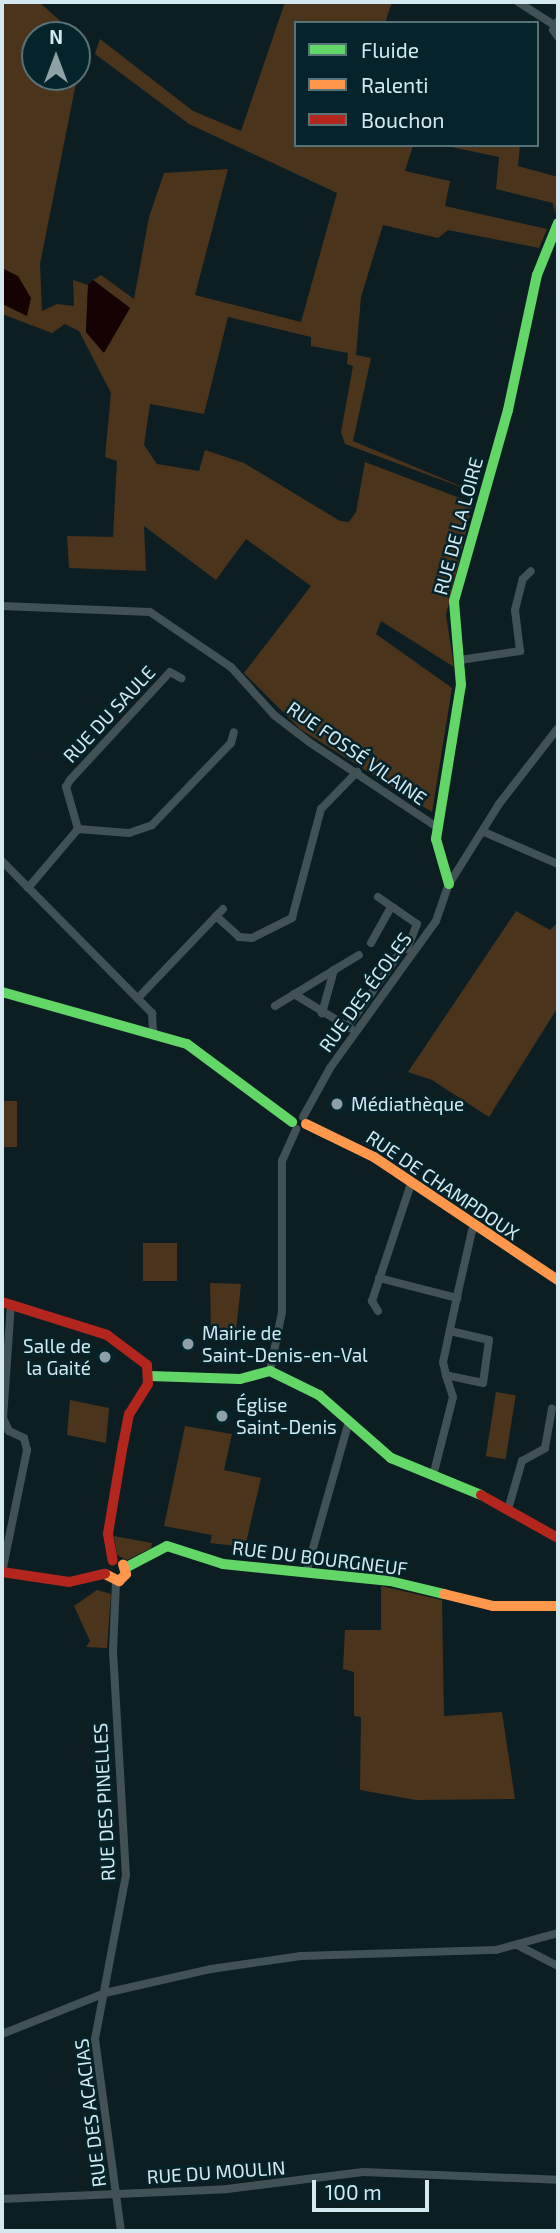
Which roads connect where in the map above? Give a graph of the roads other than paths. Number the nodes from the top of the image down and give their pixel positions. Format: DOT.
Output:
graph roads {
  1 [pos="518,2"];
  2 [pos="556,23"];
  3 [pos="558,37"];
  4 [pos="558,223"];
  5 [pos="531,571"];
  6 [pos="2,606"];
  7 [pos="460,660"];
  8 [pos="181,678"];
  9 [pos="558,728"];
  10 [pos="234,732"];
  11 [pos="357,772"];
  12 [pos="437,827"];
  13 [pos="78,829"];
  14 [pos="484,832"];
  15 [pos="2,861"];
  16 [pos="558,864"];
  17 [pos="449,884"];
  18 [pos="28,888"];
  19 [pos="378,897"];
  20 [pos="390,907"];
  21 [pos="223,909"];
  22 [pos="216,916"];
  23 [pos="371,943"];
  24 [pos="404,947"];
  25 [pos="412,953"];
  26 [pos="359,955"];
  27 [pos="334,970"];
  28 [pos="2,992"];
  29 [pos="294,994"];
  30 [pos="138,998"];
  31 [pos="275,1006"];
  32 [pos="321,1013"];
  33 [pos="352,1029"];
  34 [pos="153,1032"];
  35 [pos="299,1123"];
  36 [pos="411,1184"];
  37 [pos="474,1228"];
  38 [pos="379,1278"];
  39 [pos="558,1280"];
  40 [pos="457,1298"];
  41 [pos="7,1303"];
  42 [pos="378,1311"];
  43 [pos="450,1331"];
  44 [pos="270,1371"];
  45 [pos="446,1375"];
  46 [pos="149,1376"];
  47 [pos="552,1409"];
  48 [pos="349,1421"];
  49 [pos="433,1476"];
  50 [pos="509,1507"];
  51 [pos="558,1538"];
  52 [pos="113,1561"];
  53 [pos="125,1568"];
  54 [pos="2,1572"];
  55 [pos="306,1573"];
  56 [pos="105,1574"];
  57 [pos="116,1582"];
  58 [pos="558,1606"];
  59 [pos="558,1933"];
  60 [pos="517,1945"];
  61 [pos="558,1966"];
  62 [pos="105,1993"];
  63 [pos="2,2034"];
  64 [pos="558,2180"];
  65 [pos="116,2194"];
  66 [pos="2,2199"];
  67 [pos="121,2231"];
  1 -- 2 [label="street"];
  2 -- 3 [label="street"];
  4 -- 7 [label="street, RUE DE LA LOIRE"];
  5 -- 7 [label="street"];
  6 -- 11 [label="street, RUE FOSSÉ VILAINE"];
  7 -- 12 [label="street, RUE DE LA LOIRE"];
  8 -- 13 [label="street, RUE DU SAULE"];
  9 -- 14 [label="street, RUE DES ÉCOLES"];
  10 -- 13 [label="street"];
  11 -- 12 [label="street, RUE FOSSÉ VILAINE"];
  11 -- 22 [label="street"];
  12 -- 17 [label="street, RUE DE LA LOIRE"];
  13 -- 18 [label="street"];
  14 -- 16 [label="street"];
  14 -- 17 [label="street, RUE DES ÉCOLES"];
  15 -- 18 [label="street"];
  17 -- 25 [label="street, RUE DES ÉCOLES"];
  18 -- 30 [label="street"];
  19 -- 20 [label="street"];
  20 -- 23 [label="street"];
  20 -- 24 [label="street"];
  21 -- 22 [label="street"];
  22 -- 30 [label="street"];
  24 -- 25 [label="street"];
  24 -- 33 [label="street"];
  25 -- 33 [label="street, RUE DES ÉCOLES"];
  26 -- 27 [label="street"];
  27 -- 29 [label="street"];
  27 -- 32 [label="street"];
  28 -- 34 [label="street, RUE DE CHAMPDOUX"];
  29 -- 31 [label="street"];
  29 -- 32 [label="street"];
  30 -- 34 [label="street"];
  32 -- 33 [label="street"];
  33 -- 35 [label="street, RUE DES ÉCOLES"];
  34 -- 35 [label="street, RUE DE CHAMPDOUX"];
  35 -- 36 [label="street, RUE DE CHAMPDOUX"];
  35 -- 44 [label="street, RUE DES ÉCOLES"];
  36 -- 37 [label="street, RUE DE CHAMPDOUX"];
  36 -- 38 [label="street"];
  37 -- 39 [label="street, RUE DE CHAMPDOUX"];
  37 -- 40 [label="street"];
  38 -- 40 [label="street"];
  38 -- 42 [label="street"];
  40 -- 43 [label="street"];
  41 -- 46 [label="street"];
  41 -- 54 [label="street"];
  43 -- 45 [label="street"];
  43 -- 45 [label="street"];
  44 -- 46 [label="street"];
  44 -- 48 [label="street"];
  45 -- 49 [label="street"];
  46 -- 52 [label="street"];
  47 -- 50 [label="street"];
  48 -- 49 [label="street"];
  48 -- 55 [label="street"];
  49 -- 50 [label="street"];
  50 -- 51 [label="street"];
  52 -- 53 [label="street"];
  52 -- 56 [label="street"];
  53 -- 55 [label="street, RUE DU BOURGNEUF"];
  53 -- 57 [label="street"];
  54 -- 56 [label="street"];
  55 -- 58 [label="street, RUE DU BOURGNEUF"];
  56 -- 57 [label="street"];
  57 -- 62 [label="street, RUE DES PINELLES"];
  59 -- 60 [label="street"];
  60 -- 61 [label="street"];
  60 -- 62 [label="street"];
  62 -- 63 [label="street"];
  62 -- 65 [label="street, RUE DES ACACIAS"];
  64 -- 65 [label="street, RUE DU MOULIN"];
  65 -- 66 [label="street, RUE DU MOULIN"];
  65 -- 67 [label="street, RUE DES ACACIAS"];
}
